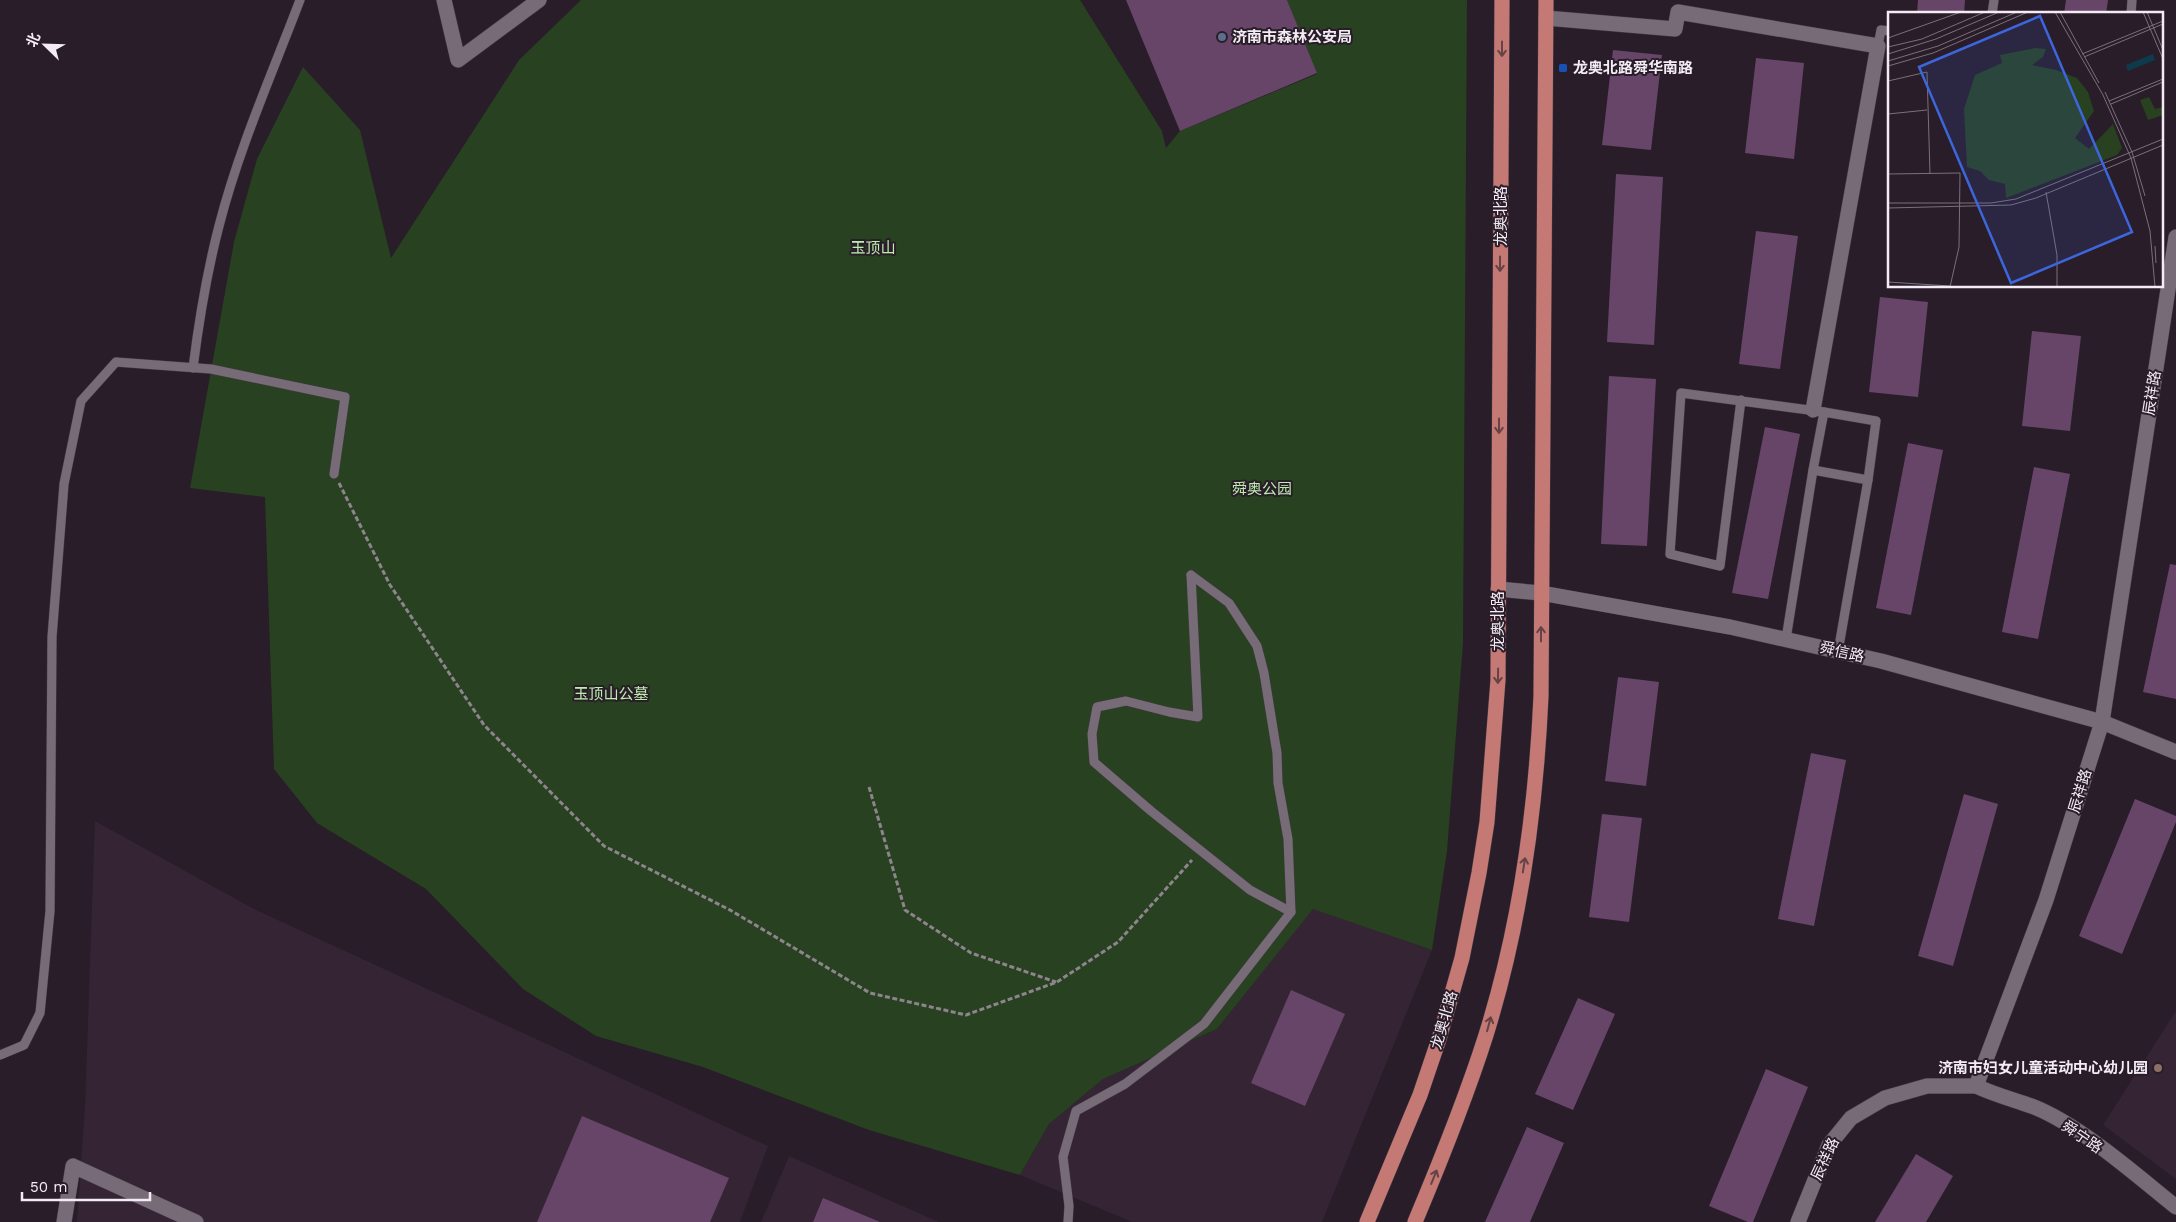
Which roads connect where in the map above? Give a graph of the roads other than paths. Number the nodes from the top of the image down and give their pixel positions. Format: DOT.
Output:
graph roads {
  1 [pos="300,0"];
  2 [pos="444,0"];
  3 [pos="539,0"];
  4 [pos="1502,0"];
  5 [pos="1546,0"];
  6 [pos="1546,18"];
  7 [pos="1888,31"];
  8 [pos="1878,46"];
  9 [pos="2176,237"];
  10 [pos="193,368"];
  11 [pos="1741,400"];
  12 [pos="1818,411"];
  13 [pos="1813,470"];
  14 [pos="334,474"];
  15 [pos="1868,480"];
  16 [pos="1498,589"];
  17 [pos="1541,594"];
  18 [pos="1786,640"];
  19 [pos="1838,652"];
  20 [pos="2102,722"];
  21 [pos="2176,752"];
  22 [pos="1292,912"];
  23 [pos="0,1055"];
  24 [pos="1976,1086"];
  25 [pos="2176,1207"];
  26 [pos="64,1222"];
  27 [pos="196,1222"];
  28 [pos="1068,1222"];
  29 [pos="1367,1222"];
  30 [pos="1415,1222"];
  31 [pos="1798,1222"];
  1 -- 10 [label="lane"];
  2 -- 3 [label="street"];
  4 -- 16 [label="main road, 龙奥北路, one-way"];
  5 -- 6 [label="main road"];
  6 -- 8 [label="street"];
  6 -- 17 [label="main road"];
  7 -- 8 [label="lane"];
  8 -- 12 [label="street"];
  9 -- 20 [label="street, 辰祥路"];
  10 -- 14 [label="lane"];
  10 -- 23 [label="lane"];
  11 -- 11 [label="lane"];
  11 -- 12 [label="lane"];
  12 -- 13 [label="lane"];
  12 -- 15 [label="lane"];
  13 -- 15 [label="lane"];
  13 -- 18 [label="lane"];
  15 -- 19 [label="lane"];
  16 -- 17 [label="street, 舜信路"];
  16 -- 29 [label="main road, 龙奥北路, one-way"];
  17 -- 18 [label="street, 舜信路"];
  30 -- 17 [label="main road, one-way"];
  18 -- 19 [label="street, 舜信路"];
  19 -- 20 [label="street, 舜信路"];
  20 -- 21 [label="street, 舜信路"];
  20 -- 24 [label="street, 辰祥路"];
  22 -- 22 [label="lane"];
  22 -- 28 [label="lane"];
  24 -- 25 [label="street, 舜宁路"];
  24 -- 31 [label="street, 辰祥路"];
  26 -- 27 [label="street"];
}
